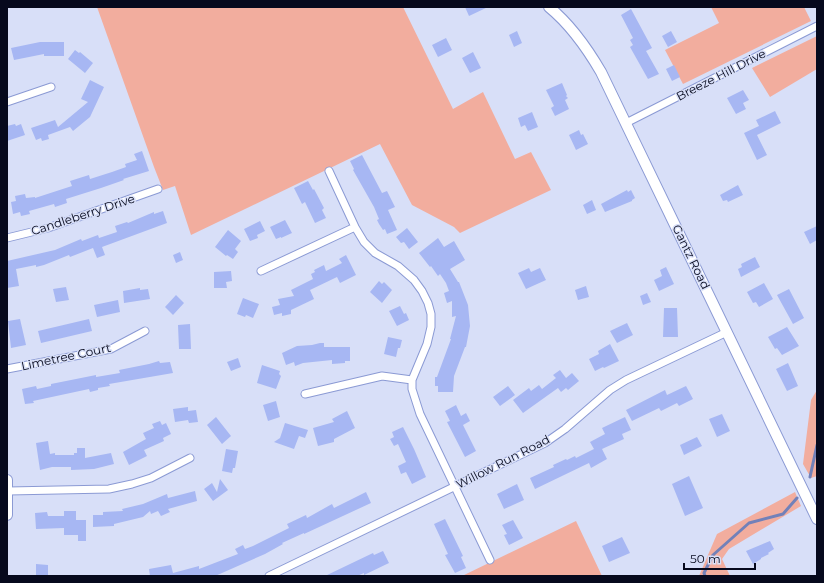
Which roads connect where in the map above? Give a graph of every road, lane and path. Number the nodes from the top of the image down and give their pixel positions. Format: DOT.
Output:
graph roads {
  1 [pos="548,7"];
  2 [pos="817,26"];
  3 [pos="51,87"];
  4 [pos="7,102"];
  5 [pos="626,123"];
  6 [pos="329,171"];
  7 [pos="158,189"];
  8 [pos="355,227"];
  9 [pos="7,238"];
  10 [pos="261,271"];
  11 [pos="145,331"];
  12 [pos="727,332"];
  13 [pos="7,369"];
  14 [pos="412,380"];
  15 [pos="305,394"];
  16 [pos="190,458"];
  17 [pos="7,480"];
  18 [pos="455,486"];
  19 [pos="8,491"];
  20 [pos="7,515"];
  21 [pos="817,519"];
  22 [pos="490,560"];
  23 [pos="269,576"];
  1 -- 5 [label="main road, Gantz Road"];
  2 -- 5 [label="street, Breeze Hill Drive"];
  3 -- 4 [label="street"];
  5 -- 12 [label="main road, Gantz Road"];
  6 -- 8 [label="street"];
  7 -- 9 [label="street, Candleberry Drive"];
  8 -- 10 [label="street"];
  8 -- 14 [label="street"];
  11 -- 13 [label="street, Limetree Court"];
  12 -- 18 [label="street, Willow Run Road"];
  12 -- 21 [label="main road, Gantz Road"];
  14 -- 15 [label="street"];
  14 -- 18 [label="street"];
  16 -- 19 [label="street"];
  17 -- 19 [label="main road"];
  18 -- 22 [label="street"];
  18 -- 23 [label="street, Willow Run Road"];
  19 -- 20 [label="main road"];
}
